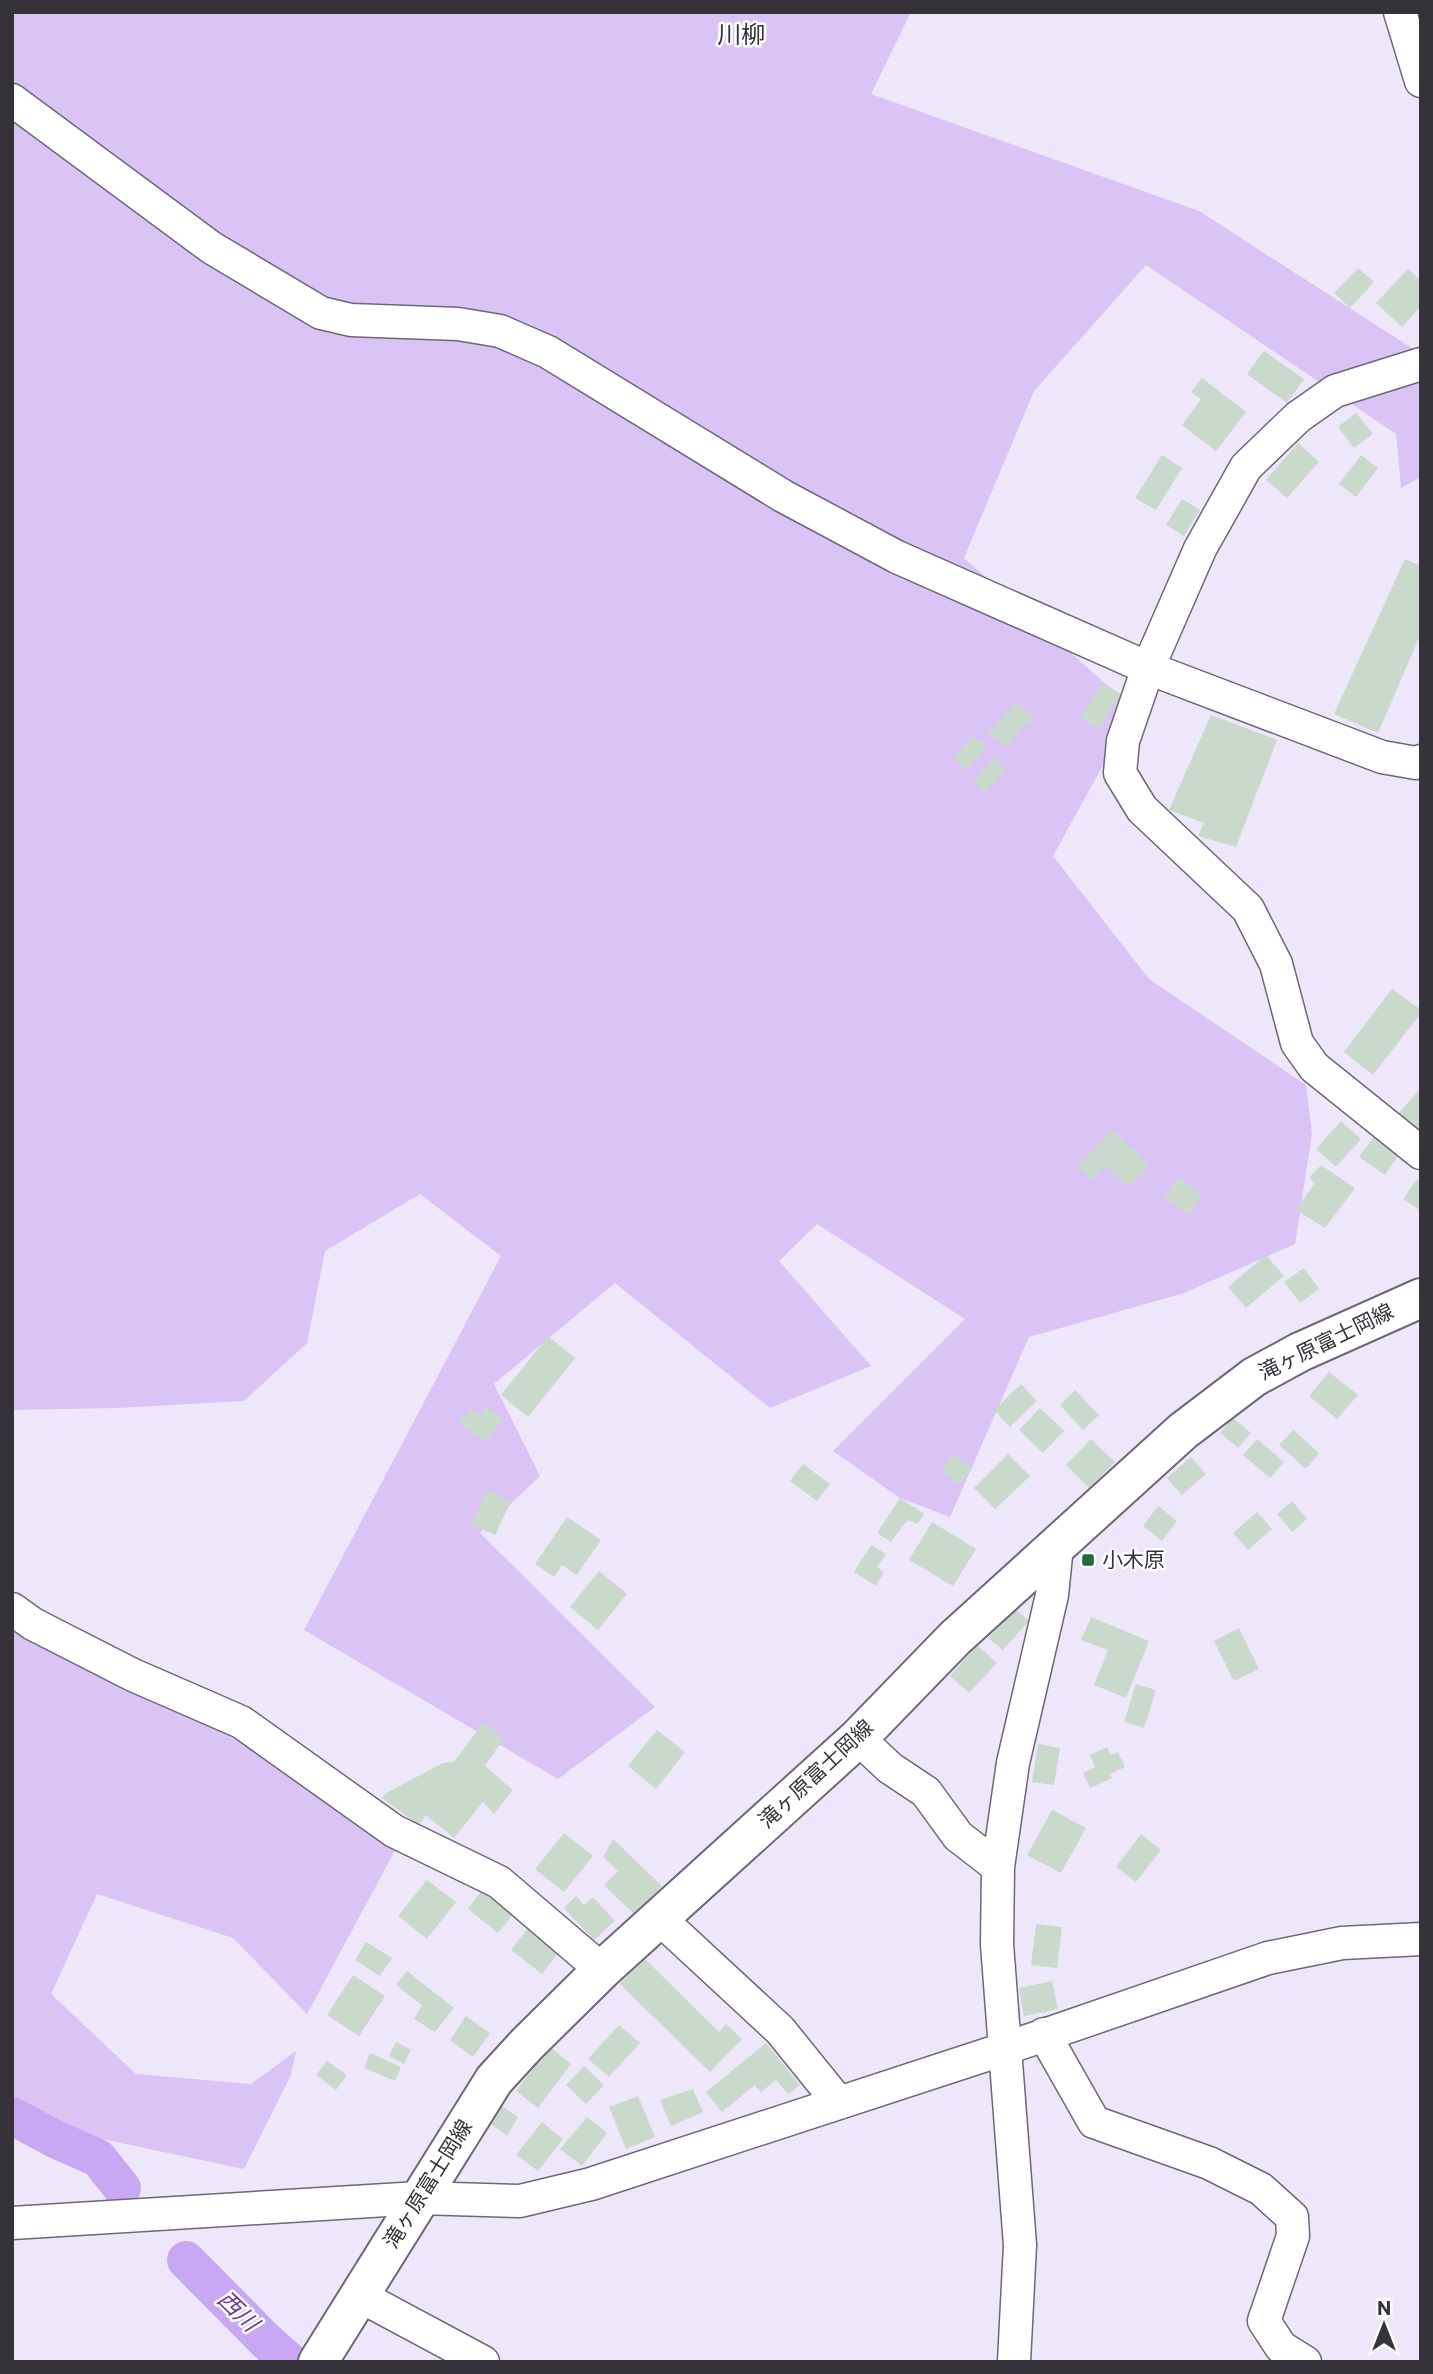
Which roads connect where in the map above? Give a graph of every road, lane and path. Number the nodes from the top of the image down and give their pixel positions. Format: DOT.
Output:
graph roads {
  1 [pos="1400,12"];
  2 [pos="1421,81"];
  3 [pos="12,100"];
  4 [pos="1421,365"];
  5 [pos="1148,668"];
  6 [pos="1421,761"];
  7 [pos="1421,1153"];
  8 [pos="1418,1296"];
  9 [pos="1056,1546"];
  10 [pos="12,1609"];
  11 [pos="858,1738"];
  12 [pos="998,1867"];
  13 [pos="660,1918"];
  14 [pos="1421,1939"];
  15 [pos="602,1970"];
  16 [pos="1044,2034"];
  17 [pos="1004,2049"];
  18 [pos="839,2103"];
  19 [pos="419,2198"];
  20 [pos="12,2223"];
  21 [pos="358,2295"];
  22 [pos="318,2362"];
  23 [pos="483,2362"];
  24 [pos="1014,2362"];
  25 [pos="1305,2362"];
  1 -- 2 [label="street"];
  3 -- 5 [label="street"];
  4 -- 5 [label="street"];
  5 -- 6 [label="street"];
  5 -- 7 [label="street"];
  8 -- 9 [label="main road, 滝ヶ原富士岡線"];
  9 -- 11 [label="main road, 滝ヶ原富士岡線"];
  9 -- 12 [label="street"];
  10 -- 15 [label="street"];
  11 -- 12 [label="street"];
  11 -- 13 [label="main road, 滝ヶ原富士岡線"];
  12 -- 17 [label="street"];
  13 -- 15 [label="main road, 滝ヶ原富士岡線"];
  13 -- 18 [label="street"];
  14 -- 16 [label="street"];
  15 -- 19 [label="main road, 滝ヶ原富士岡線"];
  16 -- 17 [label="street"];
  16 -- 25 [label="street"];
  17 -- 18 [label="street"];
  17 -- 24 [label="street"];
  18 -- 19 [label="street"];
  19 -- 20 [label="street"];
  19 -- 21 [label="main road, 滝ヶ原富士岡線"];
  21 -- 22 [label="main road, 滝ヶ原富士岡線"];
  21 -- 23 [label="street"];
}
